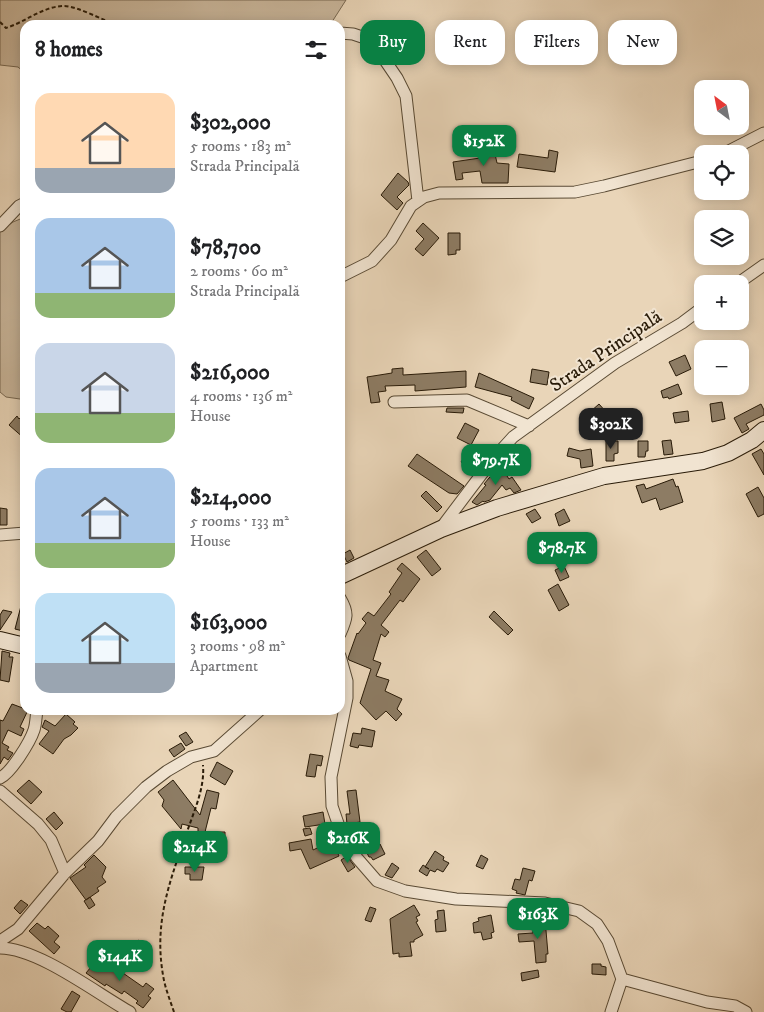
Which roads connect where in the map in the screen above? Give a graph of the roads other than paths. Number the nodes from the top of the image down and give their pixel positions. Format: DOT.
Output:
graph roads {
  1 [pos="345,33"];
  2 [pos="764,133"];
  3 [pos="741,145"];
  4 [pos="694,163"];
  5 [pos="418,201"];
  6 [pos="20,206"];
  7 [pos="0,226"];
  8 [pos="764,265"];
  9 [pos="345,274"];
  10 [pos="749,276"];
  11 [pos="694,314"];
  12 [pos="394,402"];
  13 [pos="529,426"];
  14 [pos="764,430"];
  15 [pos="441,529"];
  16 [pos="20,533"];
  17 [pos="0,535"];
  18 [pos="345,574"];
  19 [pos="345,606"];
  20 [pos="345,622"];
  21 [pos="0,640"];
  22 [pos="20,645"];
  23 [pos="345,674"];
  24 [pos="345,708"];
  25 [pos="36,715"];
  26 [pos="254,715"];
  27 [pos="344,715"];
  28 [pos="0,778"];
  29 [pos="0,791"];
  30 [pos="65,873"];
  31 [pos="0,941"];
  32 [pos="0,948"];
  33 [pos="622,979"];
  34 [pos="130,1012"];
  35 [pos="612,1012"];
  36 [pos="746,1012"];
  1 -- 5 [label="street"];
  2 -- 3 [label="street"];
  4 -- 5 [label="street"];
  5 -- 9 [label="street"];
  6 -- 7 [label="street"];
  8 -- 10 [label="street"];
  11 -- 13 [label="street, Strada Principală"];
  12 -- 13 [label="street"];
  13 -- 15 [label="street, Strada Principală"];
  14 -- 15 [label="street, Strada Principală"];
  15 -- 18 [label="street, Strada Principală"];
  16 -- 17 [label="street"];
  19 -- 20 [label="street"];
  21 -- 22 [label="street"];
  23 -- 24 [label="street"];
  25 -- 28 [label="street"];
  26 -- 30 [label="street"];
  27 -- 33 [label="street"];
  29 -- 30 [label="street"];
  30 -- 31 [label="street"];
  32 -- 34 [label="street"];
  33 -- 35 [label="street"];
  33 -- 36 [label="street"];
}
